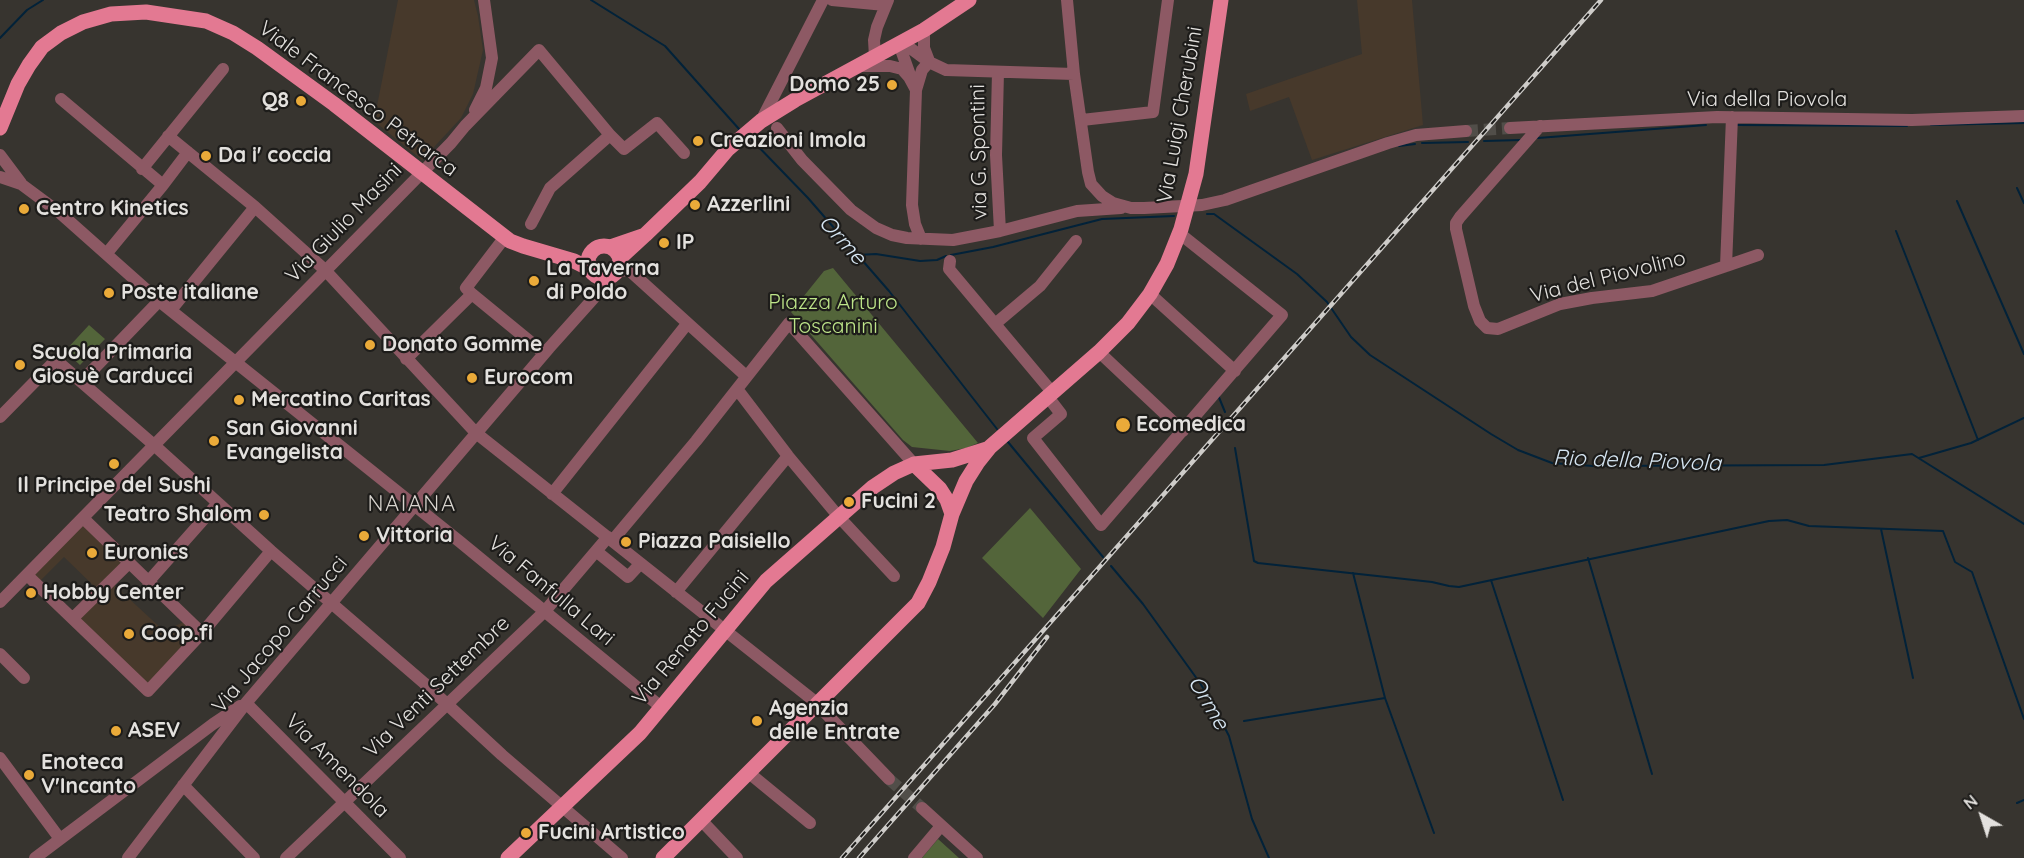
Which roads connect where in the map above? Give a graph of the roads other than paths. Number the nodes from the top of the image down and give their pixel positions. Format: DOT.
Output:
graph roads {
  1 [pos="484,0"];
  2 [pos="832,0"];
  3 [pos="969,0"];
  4 [pos="1067,0"];
  5 [pos="1168,0"];
  6 [pos="1221,0"];
  7 [pos="818,3"];
  8 [pos="886,3"];
  9 [pos="924,30"];
  10 [pos="901,43"];
  11 [pos="875,57"];
  12 [pos="929,62"];
  13 [pos="861,66"];
  14 [pos="223,69"];
  15 [pos="998,72"];
  16 [pos="1074,74"];
  17 [pos="916,90"];
  18 [pos="61,99"];
  19 [pos="2024,116"];
  20 [pos="1732,117"];
  21 [pos="1082,120"];
  22 [pos="761,121"];
  23 [pos="465,126"];
  24 [pos="1540,126"];
  25 [pos="0,128"];
  26 [pos="777,128"];
  27 [pos="1510,128"];
  28 [pos="1466,131"];
  29 [pos="610,135"];
  30 [pos="168,136"];
  31 [pos="188,152"];
  32 [pos="684,153"];
  33 [pos="2,161"];
  34 [pos="142,169"];
  35 [pos="421,171"];
  36 [pos="0,178"];
  37 [pos="21,184"];
  38 [pos="1091,184"];
  39 [pos="163,185"];
  40 [pos="1187,205"];
  41 [pos="255,207"];
  42 [pos="1131,208"];
  43 [pos="1077,211"];
  44 [pos="531,224"];
  45 [pos="1000,231"];
  46 [pos="1179,233"];
  47 [pos="505,237"];
  48 [pos="921,239"];
  49 [pos="1076,241"];
  50 [pos="593,250"];
  51 [pos="107,253"];
  52 [pos="554,255"];
  53 [pos="1758,255"];
  54 [pos="950,261"];
  55 [pos="614,263"];
  56 [pos="1726,266"];
  57 [pos="590,269"];
  58 [pos="325,270"];
  59 [pos="469,291"];
  60 [pos="1150,294"];
  61 [pos="159,301"];
  62 [pos="171,310"];
  63 [pos="687,324"];
  64 [pos="995,324"];
  65 [pos="1099,352"];
  66 [pos="544,353"];
  67 [pos="406,359"];
  68 [pos="236,362"];
  69 [pos="1235,370"];
  70 [pos="746,376"];
  71 [pos="82,381"];
  72 [pos="737,389"];
  73 [pos="1050,394"];
  74 [pos="0,417"];
  75 [pos="1183,431"];
  76 [pos="476,433"];
  77 [pos="154,445"];
  78 [pos="990,447"];
  79 [pos="788,456"];
  80 [pos="914,464"];
  81 [pos="552,494"];
  82 [pos="218,503"];
  83 [pos="415,505"];
  84 [pos="952,514"];
  85 [pos="839,517"];
  86 [pos="83,518"];
  87 [pos="610,539"];
  88 [pos="271,551"];
  89 [pos="596,551"];
  90 [pos="128,564"];
  91 [pos="640,564"];
  92 [pos="27,574"];
  93 [pos="894,576"];
  94 [pos="148,582"];
  95 [pos="676,592"];
  96 [pos="0,602"];
  97 [pos="332,602"];
  98 [pos="545,611"];
  99 [pos="73,618"];
  100 [pos="725,631"];
  101 [pos="202,633"];
  102 [pos="0,654"];
  103 [pos="24,678"];
  104 [pos="246,703"];
  105 [pos="817,704"];
  106 [pos="448,705"];
  107 [pos="662,707"];
  108 [pos="0,758"];
  109 [pos="749,772"];
  110 [pos="4,774"];
  111 [pos="890,779"];
  112 [pos="183,785"];
  113 [pos="345,801"];
  114 [pos="562,806"];
  115 [pos="922,808"];
  116 [pos="701,820"];
  117 [pos="810,823"];
  118 [pos="941,826"];
  119 [pos="60,839"];
  120 [pos="35,858"];
  121 [pos="128,858"];
  122 [pos="254,858"];
  123 [pos="286,858"];
  124 [pos="400,858"];
  125 [pos="508,858"];
  126 [pos="622,858"];
  127 [pos="663,858"];
  128 [pos="737,858"];
  129 [pos="914,858"];
  130 [pos="977,858"];
  1 -- 23 [label="street"];
  2 -- 8 [label="street"];
  3 -- 9 [label="main road"];
  4 -- 16 [label="street"];
  5 -- 21 [label="street"];
  6 -- 40 [label="main road, Via Luigi Cherubini"];
  7 -- 22 [label="street"];
  8 -- 11 [label="street"];
  9 -- 10 [label="main road"];
  9 -- 12 [label="street"];
  10 -- 11 [label="main road"];
  10 -- 12 [label="street"];
  10 -- 17 [label="street"];
  11 -- 13 [label="main road"];
  12 -- 15 [label="street"];
  12 -- 17 [label="street"];
  13 -- 17 [label="street"];
  13 -- 22 [label="main road"];
  14 -- 30 [label="street"];
  15 -- 16 [label="street"];
  15 -- 45 [label="street, via G. Spontini"];
  16 -- 21 [label="street"];
  17 -- 48 [label="street"];
  18 -- 34 [label="street"];
  19 -- 20 [label="street, Via della Piovola"];
  20 -- 24 [label="street, Via della Piovola"];
  20 -- 56 [label="street"];
  21 -- 38 [label="street"];
  22 -- 55 [label="main road"];
  23 -- 29 [label="street, Via Giulio Masini"];
  23 -- 35 [label="street, Via Giulio Masini"];
  24 -- 27 [label="street, Via della Piovola"];
  24 -- 56 [label="street, Via del Piovolino"];
  25 -- 35 [label="main road, Viale Francesco Petrarca"];
  26 -- 48 [label="street"];
  28 -- 40 [label="street"];
  29 -- 32 [label="street"];
  29 -- 44 [label="street"];
  30 -- 31 [label="street"];
  30 -- 34 [label="street"];
  31 -- 39 [label="street"];
  31 -- 41 [label="street"];
  33 -- 37 [label="street"];
  34 -- 39 [label="street"];
  35 -- 47 [label="main road, Viale Francesco Petrarca"];
  35 -- 58 [label="street, Via Giulio Masini"];
  36 -- 37 [label="street"];
  37 -- 51 [label="street, Via Fanfulla Lari"];
  38 -- 42 [label="street"];
  38 -- 43 [label="street"];
  39 -- 51 [label="street"];
  40 -- 42 [label="street"];
  40 -- 46 [label="main road, Via Luigi Cherubini"];
  41 -- 58 [label="street"];
  41 -- 62 [label="street"];
  42 -- 43 [label="street"];
  43 -- 45 [label="street"];
  45 -- 48 [label="street"];
  46 -- 60 [label="main road, Via Luigi Cherubini"];
  46 -- 69 [label="street"];
  47 -- 52 [label="main road, Viale Francesco Petrarca"];
  47 -- 59 [label="street"];
  49 -- 64 [label="street"];
  50 -- 52 [label="main road, Viale Francesco Petrarca"];
  50 -- 55 [label="main road, Viale Francesco Petrarca"];
  50 -- 57 [label="main road"];
  51 -- 61 [label="street, Via Fanfulla Lari"];
  52 -- 57 [label="main road, Viale Francesco Petrarca"];
  53 -- 56 [label="street, Via del Piovolino"];
  54 -- 64 [label="street"];
  55 -- 57 [label="main road, Viale Francesco Petrarca"];
  55 -- 63 [label="street"];
  55 -- 66 [label="street, Via Jacopo Carrucci"];
  58 -- 67 [label="street"];
  58 -- 68 [label="street, Via Giulio Masini"];
  59 -- 66 [label="street"];
  59 -- 67 [label="street"];
  60 -- 65 [label="main road, Via Luigi Cherubini"];
  60 -- 69 [label="street"];
  61 -- 62 [label="street, Via Fanfulla Lari"];
  61 -- 71 [label="street"];
  62 -- 68 [label="street, Via Fanfulla Lari"];
  63 -- 70 [label="street"];
  63 -- 81 [label="street"];
  64 -- 73 [label="street"];
  65 -- 73 [label="main road, Via Luigi Cherubini"];
  65 -- 75 [label="street"];
  66 -- 76 [label="street, Via Jacopo Carrucci"];
  67 -- 76 [label="street"];
  68 -- 77 [label="street, Via Giulio Masini"];
  68 -- 83 [label="street, Via Fanfulla Lari"];
  69 -- 75 [label="street"];
  70 -- 72 [label="street, Via Venti Settembre"];
  70 -- 80 [label="street, Via Venti Settembre"];
  71 -- 74 [label="street"];
  71 -- 77 [label="street"];
  72 -- 79 [label="street"];
  72 -- 87 [label="street, Via Venti Settembre"];
  73 -- 75 [label="street"];
  73 -- 78 [label="main road, Via Luigi Cherubini"];
  76 -- 81 [label="street"];
  76 -- 83 [label="street, Via Jacopo Carrucci"];
  77 -- 82 [label="street"];
  77 -- 86 [label="street, Via Giulio Masini"];
  78 -- 80 [label="main road, Via Renato Fucini"];
  78 -- 84 [label="main road"];
  79 -- 85 [label="street"];
  79 -- 95 [label="street"];
  80 -- 84 [label="main road"];
  80 -- 85 [label="main road, Via Renato Fucini"];
  81 -- 87 [label="street"];
  82 -- 88 [label="street"];
  82 -- 94 [label="street"];
  83 -- 97 [label="street, Via Jacopo Carrucci"];
  83 -- 98 [label="street, Via Fanfulla Lari"];
  84 -- 105 [label="main road"];
  85 -- 93 [label="street"];
  85 -- 100 [label="main road, Via Renato Fucini"];
  86 -- 90 [label="street"];
  86 -- 92 [label="street, Via Giulio Masini"];
  87 -- 89 [label="street, Via Venti Settembre"];
  87 -- 91 [label="street"];
  88 -- 97 [label="street"];
  88 -- 101 [label="street"];
  89 -- 91 [label="street"];
  89 -- 98 [label="street, Via Venti Settembre"];
  90 -- 94 [label="street"];
  90 -- 99 [label="street"];
  91 -- 95 [label="street"];
  92 -- 96 [label="street, Via Giulio Masini"];
  92 -- 99 [label="street"];
  94 -- 101 [label="street"];
  95 -- 100 [label="street"];
  97 -- 104 [label="street, Via Jacopo Carrucci"];
  97 -- 106 [label="street"];
  98 -- 106 [label="street, Via Venti Settembre"];
  98 -- 107 [label="street, Via Fanfulla Lari"];
  99 -- 101 [label="street"];
  100 -- 105 [label="street"];
  100 -- 107 [label="main road, Via Renato Fucini"];
  102 -- 103 [label="street"];
  104 -- 112 [label="street, Via Jacopo Carrucci"];
  104 -- 113 [label="street, Via Amendola"];
  104 -- 119 [label="street"];
  105 -- 109 [label="main road"];
  105 -- 111 [label="street"];
  106 -- 113 [label="street, Via Venti Settembre"];
  106 -- 114 [label="street"];
  107 -- 114 [label="main road, Via Renato Fucini"];
  108 -- 110 [label="street"];
  109 -- 116 [label="main road"];
  109 -- 117 [label="street"];
  110 -- 119 [label="street"];
  112 -- 121 [label="street, Via Jacopo Carrucci"];
  112 -- 122 [label="street"];
  113 -- 123 [label="street, Via Venti Settembre"];
  113 -- 124 [label="street, Via Amendola"];
  114 -- 125 [label="main road, Via Renato Fucini"];
  114 -- 126 [label="street"];
  115 -- 118 [label="street"];
  116 -- 127 [label="main road"];
  116 -- 128 [label="street"];
  118 -- 129 [label="street"];
  118 -- 130 [label="street"];
  119 -- 120 [label="street"];
}
